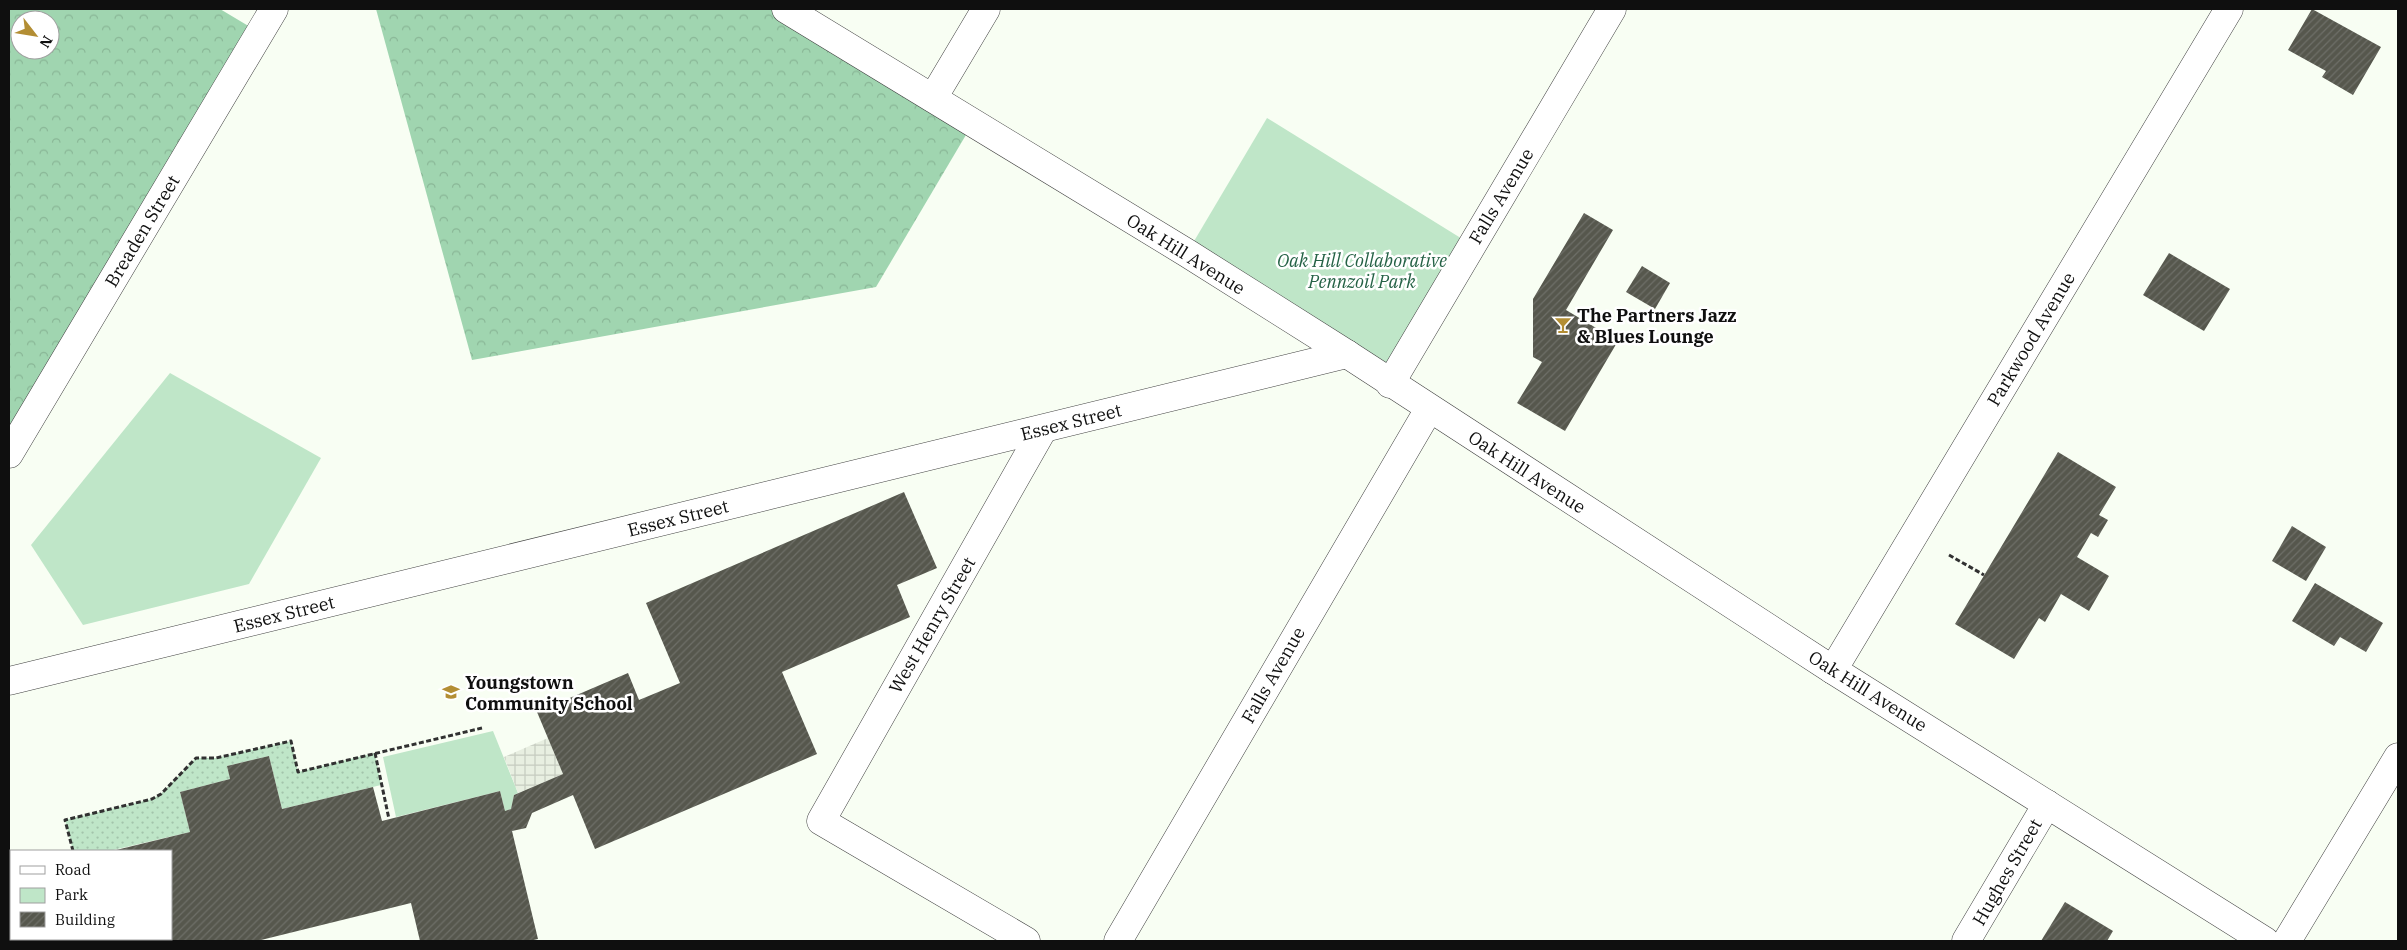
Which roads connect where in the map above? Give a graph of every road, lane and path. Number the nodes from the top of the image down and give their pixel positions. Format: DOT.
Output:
graph roads {
  1 [pos="274,9"];
  2 [pos="786,9"];
  3 [pos="986,9"];
  4 [pos="1612,9"];
  5 [pos="2229,9"];
  6 [pos="933,98"];
  7 [pos="1347,354"];
  8 [pos="1390,384"];
  9 [pos="1429,409"];
  10 [pos="1043,429"];
  11 [pos="9,454"];
  12 [pos="1949,556"];
  13 [pos="1984,576"];
  14 [pos="1833,670"];
  15 [pos="9,681"];
  16 [pos="482,728"];
  17 [pos="375,753"];
  18 [pos="2398,757"];
  19 [pos="2047,804"];
  20 [pos="389,819"];
  21 [pos="73,850"];
  22 [pos="1026,941"];
  23 [pos="1118,941"];
  24 [pos="1966,941"];
  25 [pos="2265,941"];
  26 [pos="2287,941"];
  1 -- 11 [label="street, Breaden Street"];
  2 -- 6 [label="street, Oak Hill Avenue"];
  3 -- 6 [label="street"];
  4 -- 8 [label="street, Falls Avenue"];
  5 -- 14 [label="street, Parkwood Avenue"];
  6 -- 7 [label="street, Oak Hill Avenue"];
  7 -- 8 [label="street, Oak Hill Avenue"];
  7 -- 10 [label="street, Essex Street"];
  8 -- 9 [label="street, Oak Hill Avenue"];
  9 -- 14 [label="street, Oak Hill Avenue"];
  9 -- 23 [label="street, Falls Avenue"];
  10 -- 15 [label="street, Essex Street"];
  10 -- 22 [label="street, West Henry Street"];
  12 -- 13 [label="path"];
  14 -- 19 [label="street, Oak Hill Avenue"];
  16 -- 17 [label="path"];
  17 -- 20 [label="path"];
  17 -- 21 [label="path"];
  18 -- 26 [label="street"];
  19 -- 24 [label="street, Hughes Street"];
  19 -- 25 [label="street, Oak Hill Avenue"];
}
